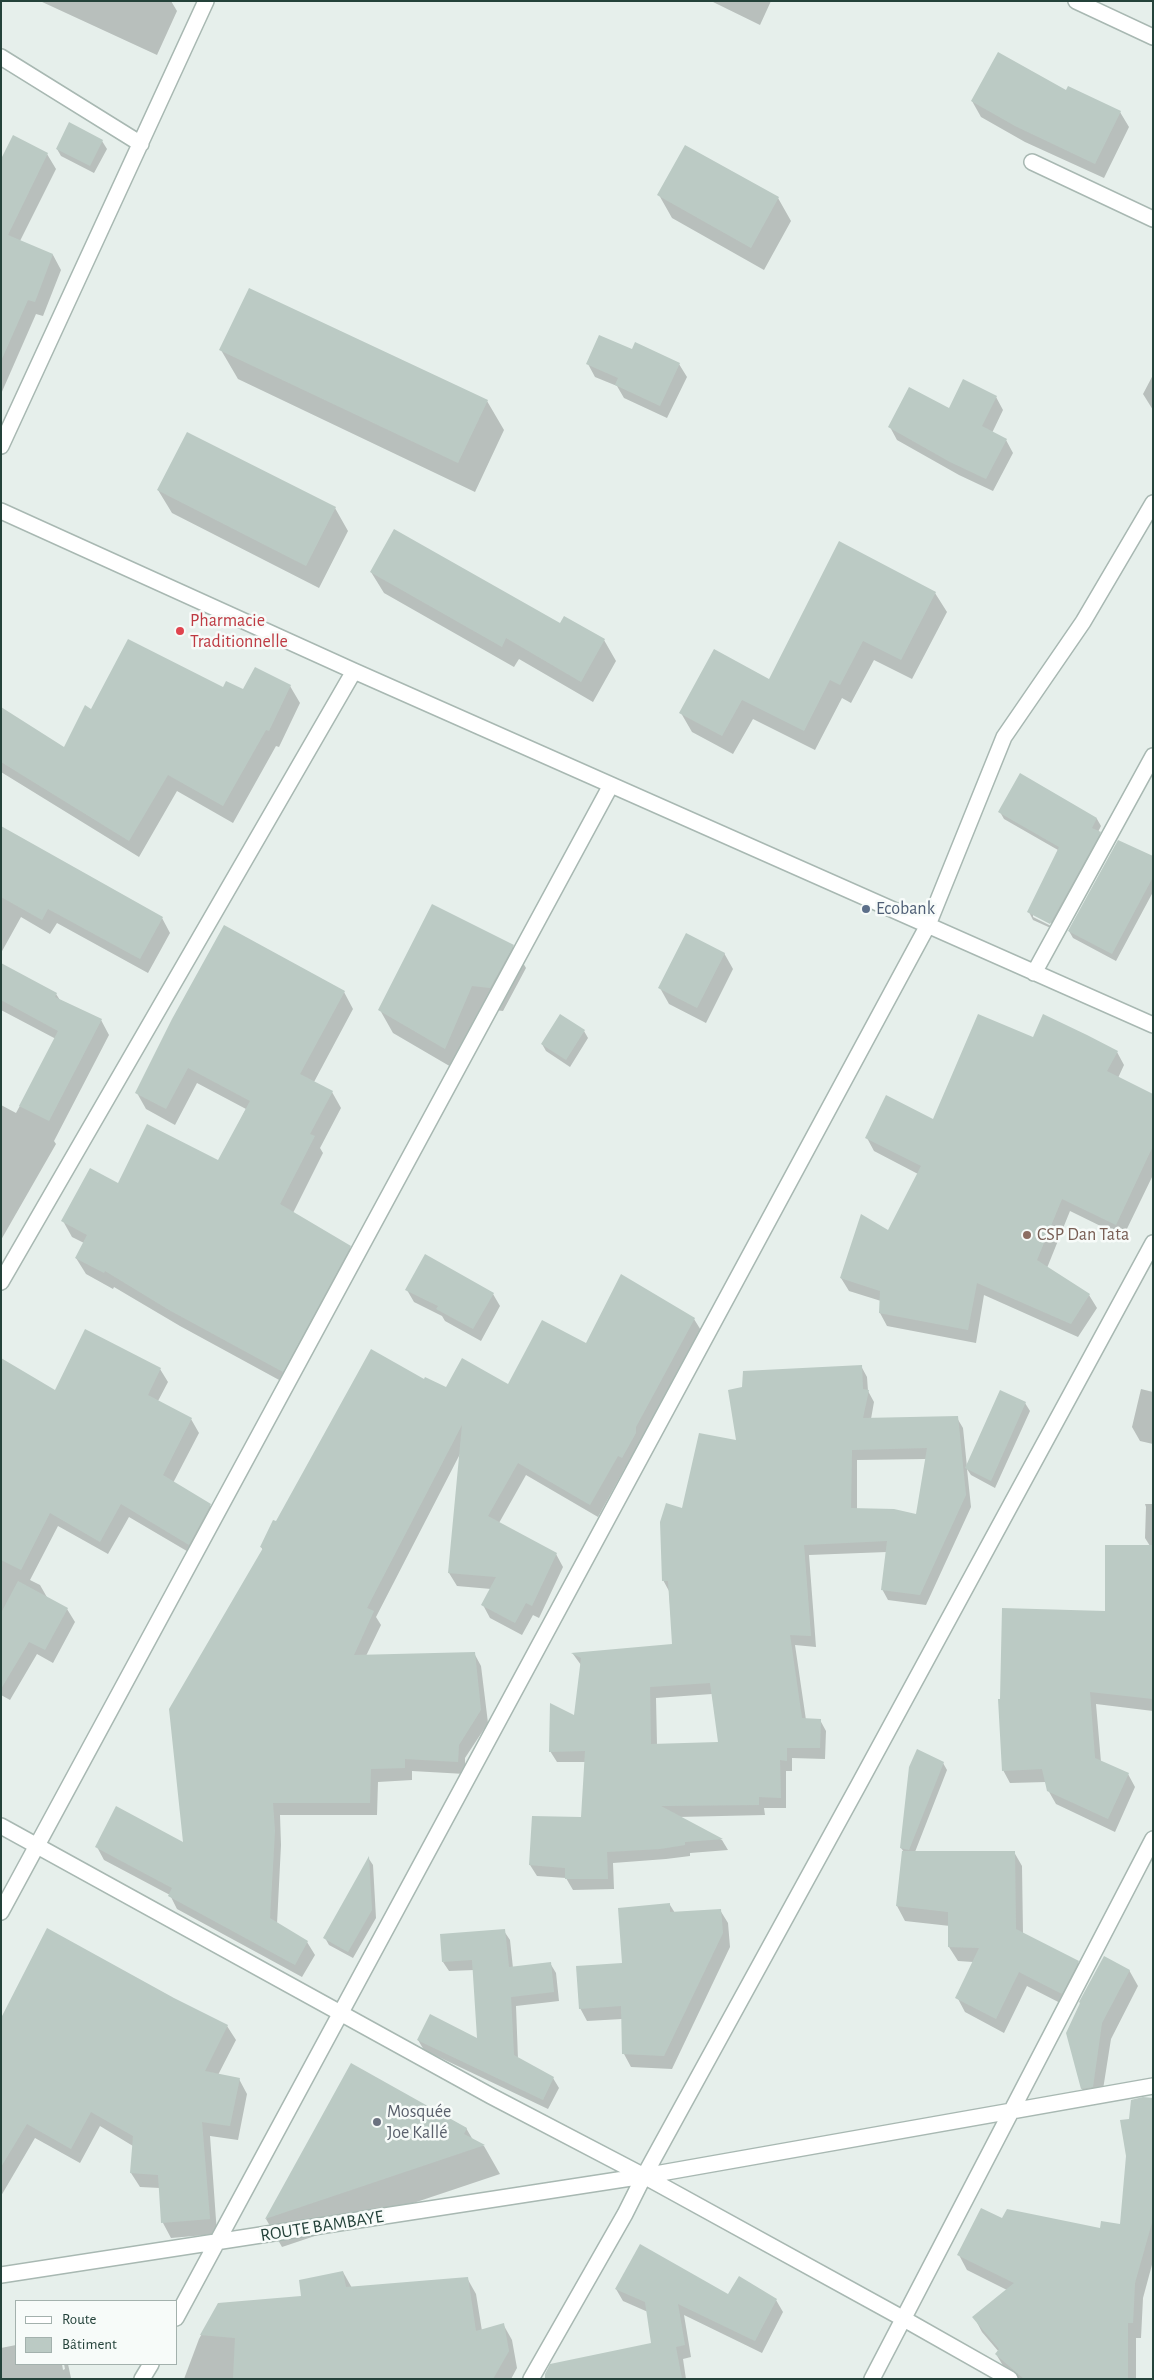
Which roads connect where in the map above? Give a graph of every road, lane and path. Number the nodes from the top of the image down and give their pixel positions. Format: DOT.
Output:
graph roads {
  1 [pos="206,1"];
  2 [pos="1076,1"];
  3 [pos="1153,37"];
  4 [pos="1,57"];
  5 [pos="141,144"];
  6 [pos="1032,162"];
  7 [pos="1153,219"];
  8 [pos="1,446"];
  9 [pos="1153,503"];
  10 [pos="1,511"];
  11 [pos="354,672"];
  12 [pos="1153,756"];
  13 [pos="611,785"];
  14 [pos="928,925"];
  15 [pos="1034,972"];
  16 [pos="1153,1025"];
  17 [pos="1153,1243"];
  18 [pos="1,1282"];
  19 [pos="1,1826"];
  20 [pos="1153,1839"];
  21 [pos="38,1846"];
  22 [pos="1,1912"];
  23 [pos="341,2013"];
  24 [pos="1153,2086"];
  25 [pos="1013,2111"];
  26 [pos="644,2176"];
  27 [pos="219,2242"];
  28 [pos="1,2275"];
  29 [pos="178,2314"];
  30 [pos="904,2319"];
  31 [pos="150,2365"];
  32 [pos="142,2379"];
  33 [pos="531,2379"];
  34 [pos="872,2379"];
  35 [pos="1010,2379"];
  1 -- 5 [label="street"];
  2 -- 3 [label="street"];
  4 -- 5 [label="street"];
  5 -- 8 [label="street"];
  6 -- 7 [label="street"];
  9 -- 14 [label="street"];
  10 -- 11 [label="street"];
  11 -- 13 [label="street"];
  11 -- 18 [label="street"];
  12 -- 15 [label="street"];
  13 -- 14 [label="street"];
  13 -- 21 [label="street"];
  14 -- 15 [label="street"];
  14 -- 23 [label="street"];
  15 -- 16 [label="street"];
  17 -- 26 [label="street"];
  19 -- 21 [label="street"];
  20 -- 25 [label="street"];
  21 -- 22 [label="street"];
  21 -- 23 [label="street"];
  23 -- 26 [label="street"];
  23 -- 27 [label="street"];
  24 -- 25 [label="street, ROUTE BAMBAYE"];
  25 -- 26 [label="street, ROUTE BAMBAYE"];
  25 -- 30 [label="street"];
  26 -- 27 [label="street, ROUTE BAMBAYE"];
  26 -- 30 [label="street"];
  26 -- 33 [label="street"];
  27 -- 28 [label="street, ROUTE BAMBAYE"];
  27 -- 29 [label="street"];
  30 -- 34 [label="street"];
  30 -- 35 [label="street"];
  31 -- 32 [label="street"];
}
